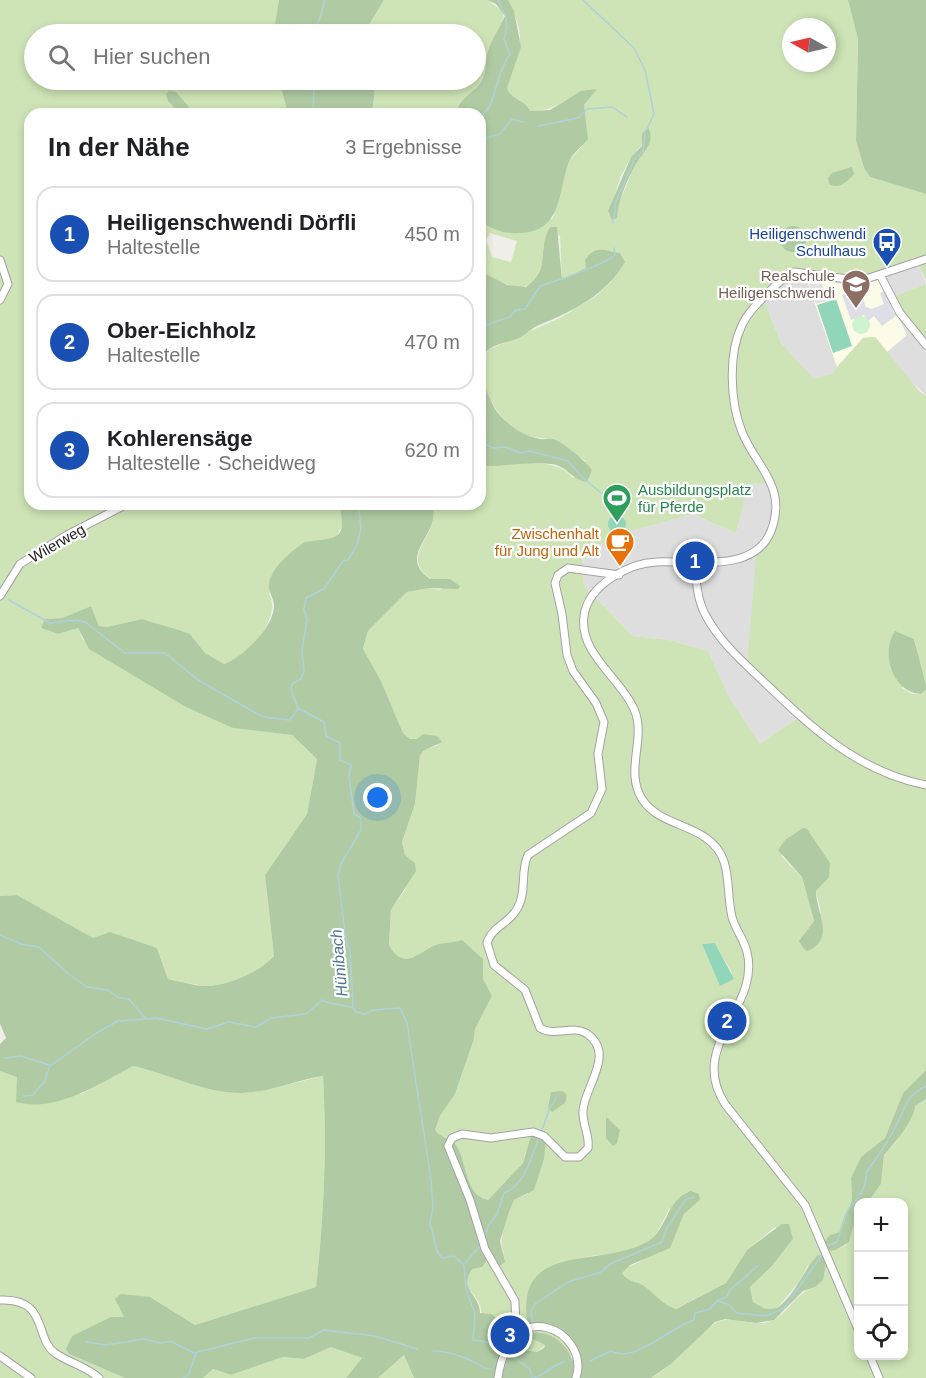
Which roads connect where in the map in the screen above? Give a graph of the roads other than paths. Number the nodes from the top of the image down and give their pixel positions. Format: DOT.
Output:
graph roads {
  1 [pos="926,259"];
  2 [pos="0,260"];
  3 [pos="880,275"];
  4 [pos="0,300"];
  5 [pos="926,345"];
  6 [pos="115,510"];
  7 [pos="695,563"];
  8 [pos="619,574"];
  9 [pos="0,596"];
  10 [pos="926,785"];
  11 [pos="0,1300"];
  12 [pos="854,1320"];
  13 [pos="516,1333"];
  14 [pos="0,1356"];
  15 [pos="872,1360"];
  16 [pos="30,1378"];
  17 [pos="99,1378"];
  18 [pos="498,1378"];
  19 [pos="576,1378"];
  20 [pos="879,1378"];
  1 -- 3 [label="street"];
  2 -- 4 [label="street"];
  3 -- 5 [label="street"];
  3 -- 7 [label="street"];
  6 -- 9 [label="street, Wilerweg"];
  7 -- 8 [label="street"];
  7 -- 10 [label="street"];
  8 -- 12 [label="street"];
  8 -- 13 [label="street"];
  11 -- 17 [label="street"];
  13 -- 18 [label="street"];
  13 -- 19 [label="street"];
  14 -- 16 [label="street"];
  15 -- 20 [label="street"];
}
